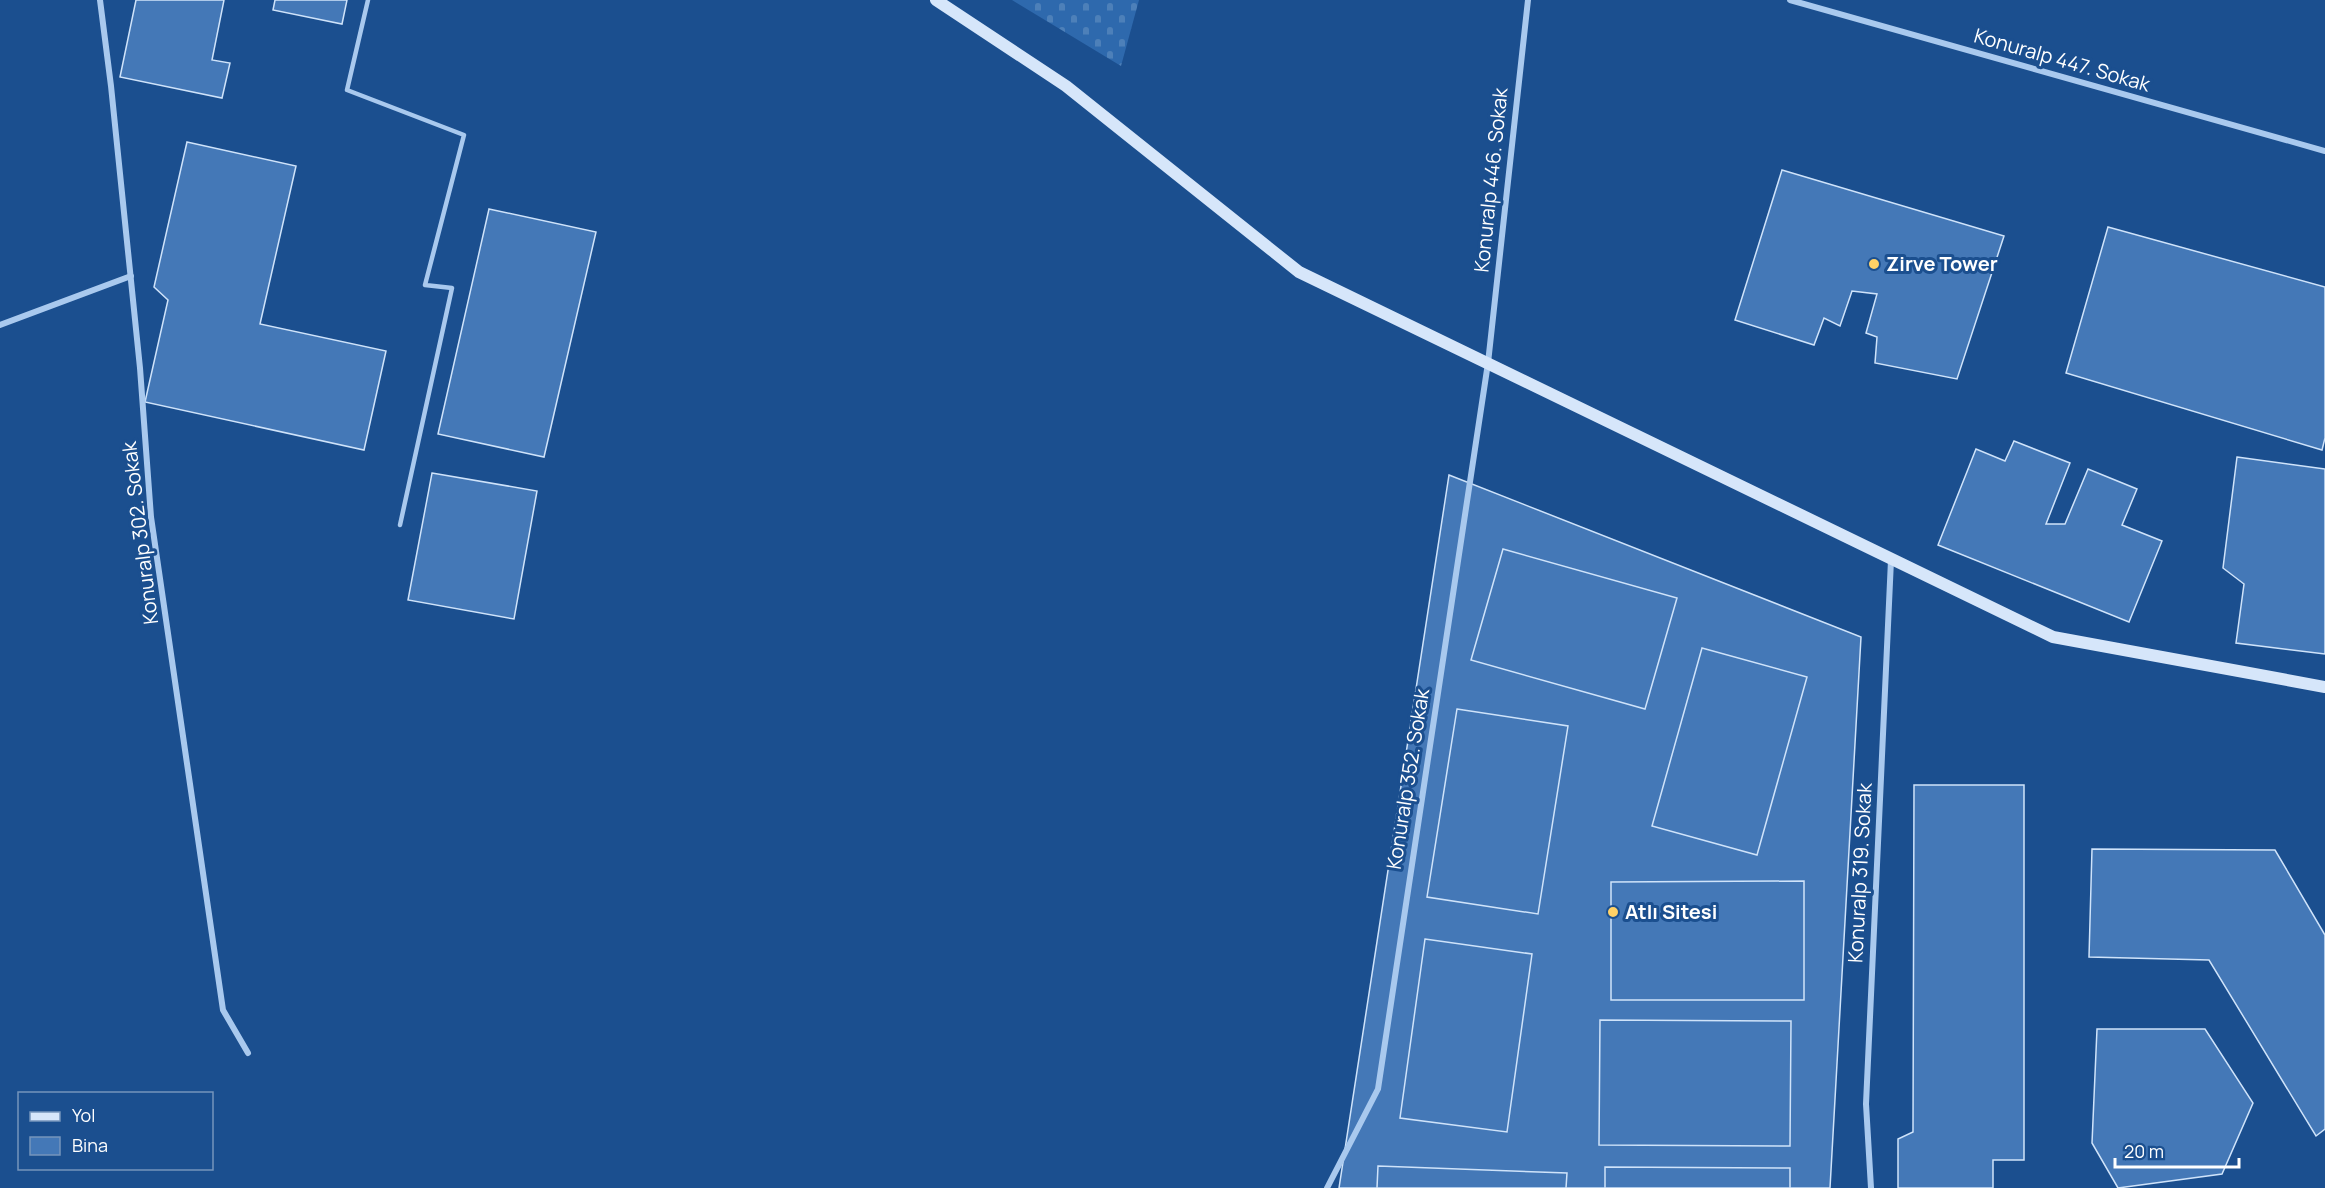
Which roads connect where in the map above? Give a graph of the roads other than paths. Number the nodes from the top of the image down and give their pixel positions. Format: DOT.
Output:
graph roads {
  1 [pos="100,0"];
  2 [pos="368,0"];
  3 [pos="936,0"];
  4 [pos="1528,0"];
  5 [pos="1790,0"];
  6 [pos="2325,151"];
  7 [pos="130,276"];
  8 [pos="0,325"];
  9 [pos="1488,363"];
  10 [pos="400,525"];
  11 [pos="1891,559"];
  12 [pos="2325,687"];
  13 [pos="248,1053"];
  14 [pos="1327,1188"];
  15 [pos="1871,1188"];
  1 -- 7 [label="street, Konuralp 302. Sokak"];
  2 -- 10 [label="lane"];
  3 -- 9 [label="street"];
  4 -- 9 [label="street, Konuralp 446. Sokak"];
  5 -- 6 [label="street, Konuralp 447. Sokak"];
  7 -- 8 [label="street"];
  7 -- 13 [label="street, Konuralp 302. Sokak"];
  9 -- 11 [label="street"];
  9 -- 14 [label="street, Konuralp 352. Sokak"];
  11 -- 12 [label="street"];
  11 -- 15 [label="street, Konuralp 319. Sokak"];
}
